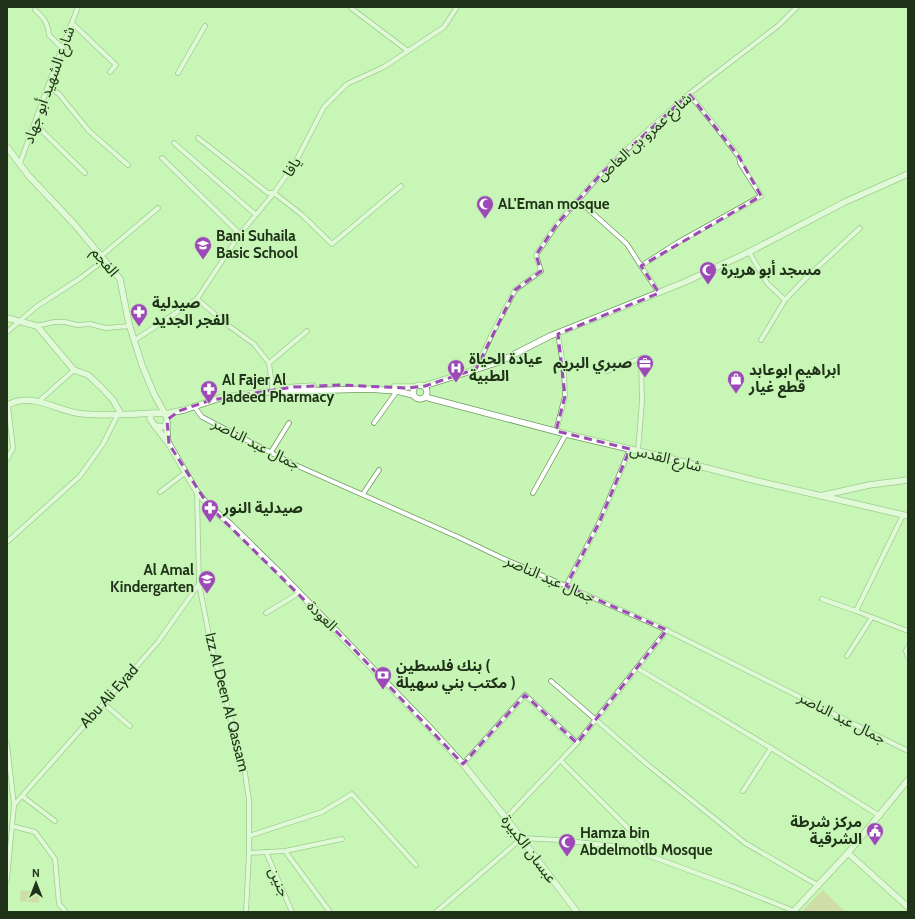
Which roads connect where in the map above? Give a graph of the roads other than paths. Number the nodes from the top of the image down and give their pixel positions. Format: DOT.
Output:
graph roads {
  1 [pos="78,7"];
  2 [pos="457,7"];
  3 [pos="797,7"];
  4 [pos="350,8"];
  5 [pos="35,10"];
  6 [pos="72,23"];
  7 [pos="205,26"];
  8 [pos="62,48"];
  9 [pos="408,51"];
  10 [pos="110,72"];
  11 [pos="178,73"];
  12 [pos="48,86"];
  13 [pos="689,94"];
  14 [pos="35,124"];
  15 [pos="198,138"];
  16 [pos="174,143"];
  17 [pos="7,147"];
  18 [pos="162,158"];
  19 [pos="20,163"];
  20 [pos="128,165"];
  21 [pos="85,173"];
  22 [pos="908,174"];
  23 [pos="401,186"];
  24 [pos="274,193"];
  25 [pos="578,200"];
  26 [pos="158,208"];
  27 [pos="256,215"];
  28 [pos="860,228"];
  29 [pos="240,234"];
  30 [pos="749,252"];
  31 [pos="102,258"];
  32 [pos="641,266"];
  33 [pos="659,293"];
  34 [pos="198,299"];
  35 [pos="786,300"];
  36 [pos="7,318"];
  37 [pos="19,321"];
  38 [pos="37,326"];
  39 [pos="130,326"];
  40 [pos="307,331"];
  41 [pos="7,332"];
  42 [pos="558,334"];
  43 [pos="135,340"];
  44 [pos="761,340"];
  45 [pos="269,363"];
  46 [pos="476,369"];
  47 [pos="74,370"];
  48 [pos="607,371"];
  49 [pos="424,386"];
  50 [pos="414,388"];
  51 [pos="273,391"];
  52 [pos="397,391"];
  53 [pos="413,395"];
  54 [pos="425,397"];
  55 [pos="158,401"];
  56 [pos="38,402"];
  57 [pos="8,406"];
  58 [pos="194,406"];
  59 [pos="179,411"];
  60 [pos="156,413"];
  61 [pos="165,414"];
  62 [pos="120,415"];
  63 [pos="136,415"];
  64 [pos="167,421"];
  65 [pos="289,423"];
  66 [pos="374,423"];
  67 [pos="154,425"];
  68 [pos="556,432"];
  69 [pos="566,434"];
  70 [pos="169,444"];
  71 [pos="630,449"];
  72 [pos="638,451"];
  73 [pos="271,452"];
  74 [pos="7,459"];
  75 [pos="379,470"];
  76 [pos="186,472"];
  77 [pos="908,480"];
  78 [pos="160,492"];
  79 [pos="197,492"];
  80 [pos="533,493"];
  81 [pos="363,494"];
  82 [pos="819,496"];
  83 [pos="906,516"];
  84 [pos="7,542"];
  85 [pos="199,584"];
  86 [pos="566,586"];
  87 [pos="299,593"];
  88 [pos="822,599"];
  89 [pos="856,611"];
  90 [pos="266,613"];
  91 [pos="872,617"];
  92 [pos="667,630"];
  93 [pos="908,632"];
  94 [pos="908,647"];
  95 [pos="847,656"];
  96 [pos="908,657"];
  97 [pos="637,668"];
  98 [pos="551,681"];
  99 [pos="103,703"];
  100 [pos="596,720"];
  101 [pos="130,726"];
  102 [pos="577,743"];
  103 [pos="7,744"];
  104 [pos="771,748"];
  105 [pos="908,752"];
  106 [pos="562,761"];
  107 [pos="463,764"];
  108 [pos="908,780"];
  109 [pos="480,786"];
  110 [pos="743,791"];
  111 [pos="22,796"];
  112 [pos="14,805"];
  113 [pos="880,816"];
  114 [pos="506,818"];
  115 [pos="55,821"];
  116 [pos="12,826"];
  117 [pos="249,836"];
  118 [pos="522,838"];
  119 [pos="342,839"];
  120 [pos="285,851"];
  121 [pos="266,852"];
  122 [pos="249,853"];
  123 [pos="642,853"];
  124 [pos="848,853"];
  125 [pos="416,865"];
  126 [pos="7,880"];
  127 [pos="818,886"];
  128 [pos="908,907"];
  129 [pos="66,912"];
  130 [pos="246,912"];
  131 [pos="292,912"];
  132 [pos="330,912"];
  133 [pos="436,912"];
  134 [pos="577,912"];
  135 [pos="794,912"];
  1 -- 6 [label="street, شارع الشهيد أبو جهاد"];
  2 -- 9 [label="street, يافا"];
  3 -- 13 [label="street, شارع عمرو بن العاص"];
  4 -- 9 [label="street"];
  5 -- 8 [label="street"];
  6 -- 8 [label="street, شارع الشهيد أبو جهاد"];
  6 -- 10 [label="street"];
  7 -- 11 [label="street"];
  8 -- 12 [label="street, شارع الشهيد أبو جهاد"];
  9 -- 24 [label="street, يافا"];
  12 -- 14 [label="street, شارع الشهيد أبو جهاد"];
  12 -- 20 [label="street"];
  13 -- 25 [label="street, شارع عمرو بن العاص"];
  13 -- 32 [label="street"];
  14 -- 19 [label="street, شارع الشهيد أبو جهاد"];
  14 -- 21 [label="street"];
  15 -- 24 [label="street"];
  16 -- 27 [label="street"];
  17 -- 19 [label="main road, الفجم"];
  18 -- 29 [label="street"];
  19 -- 31 [label="main road, الفجم"];
  22 -- 30 [label="main road"];
  23 -- 24 [label="street"];
  24 -- 27 [label="street, يافا"];
  25 -- 32 [label="street"];
  25 -- 46 [label="street, شارع عمرو بن العاص"];
  26 -- 31 [label="street"];
  27 -- 29 [label="street, يافا"];
  28 -- 35 [label="street"];
  29 -- 34 [label="street, يافا"];
  30 -- 33 [label="main road"];
  30 -- 35 [label="street"];
  31 -- 37 [label="street"];
  31 -- 39 [label="main road, الفجم"];
  32 -- 33 [label="street"];
  33 -- 42 [label="main road"];
  34 -- 43 [label="street, يافا"];
  34 -- 45 [label="street"];
  35 -- 44 [label="street"];
  36 -- 37 [label="main road"];
  37 -- 38 [label="main road"];
  37 -- 41 [label="street"];
  38 -- 39 [label="street"];
  38 -- 47 [label="main road"];
  39 -- 43 [label="main road, الفجم"];
  40 -- 45 [label="street"];
  42 -- 46 [label="main road"];
  42 -- 68 [label="street"];
  43 -- 55 [label="main road, الفجم"];
  45 -- 51 [label="street"];
  46 -- 49 [label="main road"];
  47 -- 56 [label="street"];
  47 -- 62 [label="main road"];
  48 -- 72 [label="street"];
  49 -- 50 [label="main road"];
  49 -- 54 [label="main road"];
  50 -- 51 [label="main road"];
  50 -- 53 [label="main road"];
  51 -- 52 [label="main road"];
  51 -- 58 [label="main road"];
  52 -- 53 [label="main road"];
  52 -- 66 [label="street"];
  53 -- 54 [label="main road"];
  54 -- 68 [label="main road, شارع القدس"];
  55 -- 60 [label="main road"];
  55 -- 61 [label="main road, الفجم"];
  56 -- 57 [label="main road"];
  56 -- 62 [label="main road"];
  57 -- 62 [label="main road"];
  57 -- 74 [label="street"];
  58 -- 59 [label="main road"];
  58 -- 73 [label="street, جمال عبد الناصر"];
  59 -- 61 [label="main road"];
  59 -- 64 [label="main road"];
  60 -- 61 [label="main road"];
  60 -- 63 [label="main road"];
  60 -- 67 [label="main road"];
  61 -- 64 [label="main road"];
  62 -- 63 [label="main road"];
  62 -- 84 [label="street"];
  63 -- 67 [label="main road"];
  64 -- 67 [label="main road"];
  64 -- 70 [label="main road, العودة"];
  65 -- 73 [label="street"];
  67 -- 70 [label="main road, العودة"];
  68 -- 69 [label="main road, شارع القدس"];
  69 -- 71 [label="main road, شارع القدس"];
  69 -- 80 [label="street"];
  70 -- 76 [label="main road, العودة"];
  71 -- 72 [label="main road, شارع القدس"];
  71 -- 86 [label="street"];
  72 -- 82 [label="main road, شارع القدس"];
  73 -- 81 [label="street, جمال عبد الناصر"];
  75 -- 81 [label="street"];
  76 -- 78 [label="street"];
  76 -- 79 [label="main road, العودة"];
  77 -- 82 [label="main road"];
  79 -- 85 [label="street, Izz Al Deen Al Qassam"];
  79 -- 87 [label="main road, العودة"];
  81 -- 86 [label="street, جمال عبد الناصر"];
  82 -- 83 [label="main road, شارع القدس"];
  83 -- 89 [label="street"];
  85 -- 99 [label="street, Abu Ali Eyad"];
  85 -- 117 [label="street, Izz Al Deen Al Qassam"];
  86 -- 92 [label="street, جمال عبد الناصر"];
  87 -- 90 [label="street"];
  87 -- 107 [label="main road, العودة"];
  88 -- 89 [label="street"];
  89 -- 91 [label="street"];
  91 -- 93 [label="street"];
  91 -- 95 [label="street"];
  92 -- 97 [label="street"];
  92 -- 105 [label="street, جمال عبد الناصر"];
  94 -- 96 [label="street"];
  97 -- 100 [label="street"];
  97 -- 104 [label="street"];
  98 -- 100 [label="street"];
  99 -- 101 [label="street"];
  99 -- 111 [label="street, Abu Ali Eyad"];
  100 -- 102 [label="street"];
  100 -- 127 [label="street"];
  102 -- 106 [label="street"];
  102 -- 107 [label="street"];
  103 -- 112 [label="street"];
  104 -- 110 [label="street"];
  104 -- 113 [label="street"];
  106 -- 114 [label="street"];
  106 -- 123 [label="street"];
  107 -- 109 [label="main road, العودة"];
  108 -- 113 [label="main road"];
  109 -- 114 [label="main road, عبسان الكبيرة"];
  111 -- 112 [label="street, Abu Ali Eyad"];
  111 -- 115 [label="street"];
  112 -- 116 [label="street"];
  113 -- 124 [label="main road"];
  114 -- 118 [label="main road, عبسان الكبيرة"];
  116 -- 126 [label="street"];
  116 -- 129 [label="street"];
  117 -- 122 [label="street, Izz Al Deen Al Qassam"];
  117 -- 125 [label="street"];
  118 -- 123 [label="street"];
  118 -- 133 [label="street"];
  118 -- 134 [label="main road, عبسان الكبيرة"];
  119 -- 120 [label="street"];
  120 -- 121 [label="street"];
  120 -- 132 [label="street"];
  121 -- 122 [label="street"];
  121 -- 131 [label="street, جنين"];
  122 -- 130 [label="street, Izz Al Deen Al Qassam"];
  123 -- 135 [label="street"];
  124 -- 127 [label="main road"];
  124 -- 128 [label="main road"];
  127 -- 135 [label="main road"];
}
